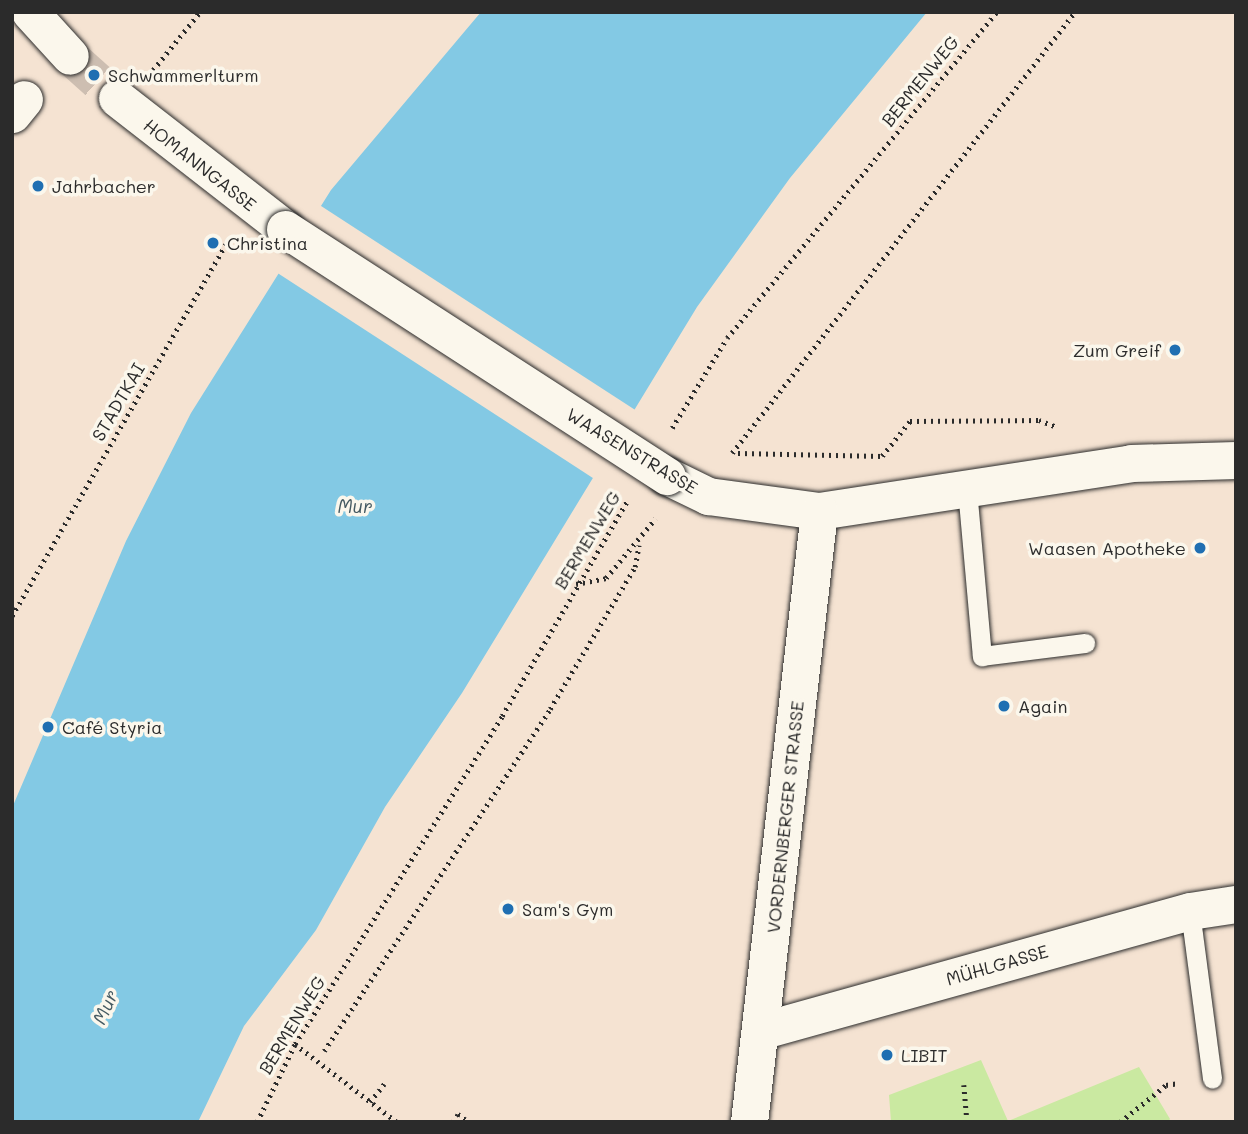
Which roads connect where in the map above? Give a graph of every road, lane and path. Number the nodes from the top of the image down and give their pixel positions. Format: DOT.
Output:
graph roads {
  1 [pos="30,12"];
  2 [pos="200,12"];
  3 [pos="998,12"];
  4 [pos="1075,12"];
  5 [pos="70,56"];
  6 [pos="123,103"];
  7 [pos="253,206"];
  8 [pos="285,229"];
  9 [pos="1063,430"];
  10 [pos="669,432"];
  11 [pos="732,453"];
  12 [pos="1236,460"];
  13 [pos="967,489"];
  14 [pos="633,491"];
  15 [pos="708,496"];
  16 [pos="818,511"];
  17 [pos="646,533"];
  18 [pos="639,545"];
  19 [pos="575,585"];
  20 [pos="12,616"];
  21 [pos="1085,643"];
  22 [pos="1236,904"];
  23 [pos="1190,911"];
  24 [pos="760,1031"];
  25 [pos="295,1044"];
  26 [pos="324,1051"];
  27 [pos="1212,1079"];
  28 [pos="384,1084"];
  29 [pos="964,1085"];
  30 [pos="370,1102"];
  31 [pos="257,1122"];
  32 [pos="397,1122"];
  33 [pos="453,1122"];
  34 [pos="469,1122"];
  35 [pos="749,1122"];
  36 [pos="967,1122"];
  37 [pos="1120,1122"];
  1 -- 5 [label="street"];
  2 -- 6 [label="path"];
  3 -- 10 [label="path, BERMENWEG"];
  4 -- 11 [label="path"];
  6 -- 7 [label="street, HOMANNGASSE"];
  7 -- 8 [label="street, HOMANNGASSE"];
  7 -- 20 [label="path, STADTKAI"];
  8 -- 15 [label="street, WAASENSTRASSE, bridge"];
  9 -- 11 [label="path"];
  11 -- 15 [label="path"];
  12 -- 13 [label="street, WAASENSTRASSE"];
  13 -- 16 [label="street, WAASENSTRASSE"];
  13 -- 21 [label="lane"];
  14 -- 19 [label="path, BERMENWEG"];
  15 -- 16 [label="street, WAASENSTRASSE"];
  16 -- 24 [label="street, VORDERNBERGER STRASSE"];
  17 -- 18 [label="path"];
  18 -- 19 [label="path"];
  18 -- 26 [label="path"];
  19 -- 25 [label="path, BERMENWEG"];
  22 -- 23 [label="street, MÜHLGASSE"];
  23 -- 24 [label="street, MÜHLGASSE"];
  23 -- 27 [label="lane"];
  24 -- 35 [label="street, VORDERNBERGER STRASSE"];
  25 -- 30 [label="path"];
  25 -- 31 [label="path, BERMENWEG"];
  27 -- 37 [label="path"];
  28 -- 30 [label="path"];
  29 -- 36 [label="path"];
  30 -- 32 [label="path"];
  33 -- 34 [label="path"];
}
